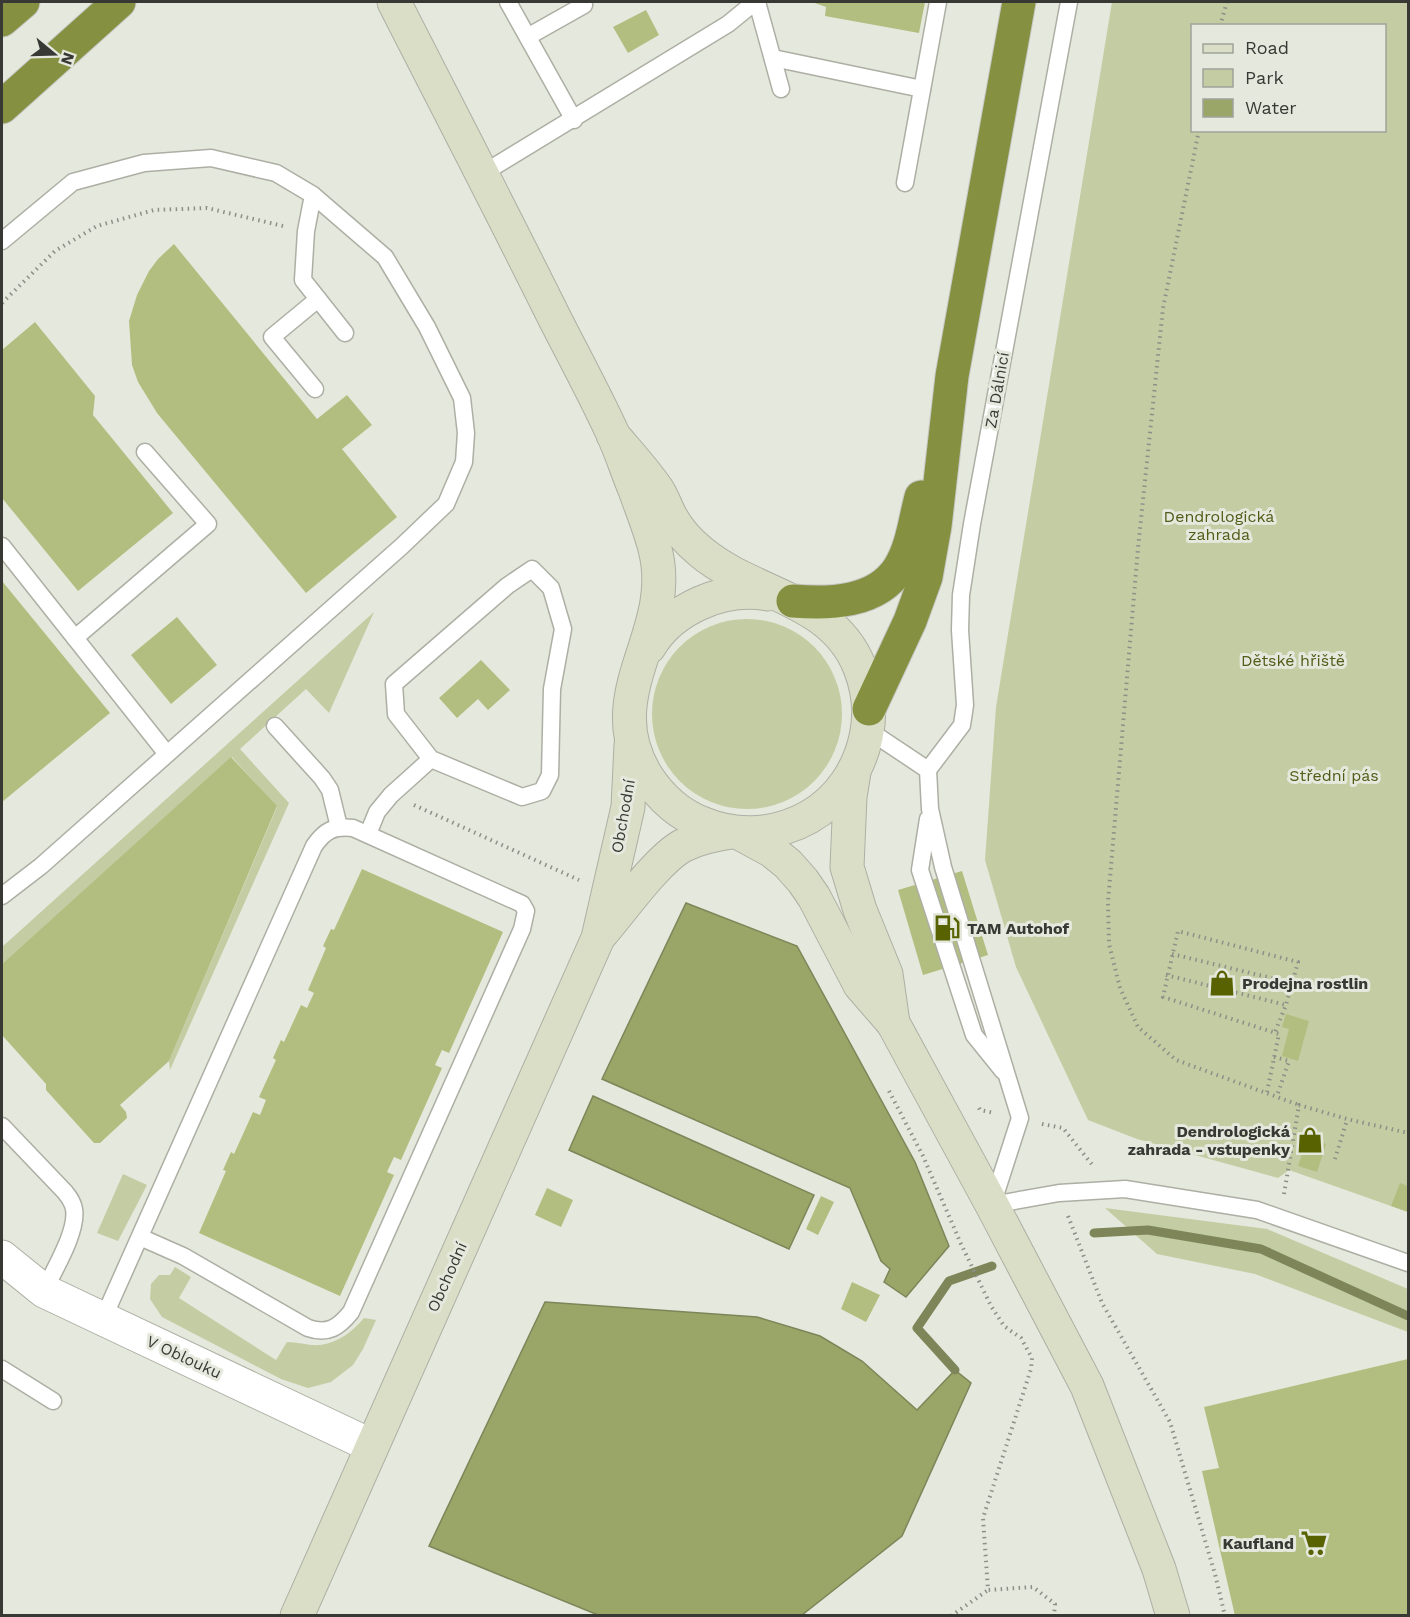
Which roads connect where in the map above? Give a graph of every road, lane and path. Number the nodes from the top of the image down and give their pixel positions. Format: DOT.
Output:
graph roads {
  1 [pos="22,2"];
  2 [pos="119,2"];
  3 [pos="394,2"];
  4 [pos="508,2"];
  5 [pos="756,2"];
  6 [pos="938,2"];
  7 [pos="1019,2"];
  8 [pos="1069,2"];
  9 [pos="1227,2"];
  10 [pos="584,5"];
  11 [pos="2,20"];
  12 [pos="1221,24"];
  13 [pos="529,36"];
  14 [pos="772,58"];
  15 [pos="781,89"];
  16 [pos="922,89"];
  17 [pos="2,107"];
  18 [pos="574,120"];
  19 [pos="1199,132"];
  20 [pos="482,174"];
  21 [pos="905,183"];
  22 [pos="313,195"];
  23 [pos="306,231"];
  24 [pos="2,241"];
  25 [pos="318,299"];
  26 [pos="2,303"];
  27 [pos="345,333"];
  28 [pos="951,376"];
  29 [pos="315,389"];
  30 [pos="613,435"];
  31 [pos="145,452"];
  32 [pos="2,546"];
  33 [pos="785,599"];
  34 [pos="75,638"];
  35 [pos="642,660"];
  36 [pos="868,720"];
  37 [pos="275,726"];
  38 [pos="630,729"];
  39 [pos="167,754"];
  40 [pos="431,759"];
  41 [pos="855,770"];
  42 [pos="927,770"];
  43 [pos="414,805"];
  44 [pos="930,809"];
  45 [pos="339,827"];
  46 [pos="735,833"];
  47 [pos="368,834"];
  48 [pos="583,881"];
  49 [pos="2,896"];
  50 [pos="598,938"];
  51 [pos="1172,954"];
  52 [pos="1166,975"];
  53 [pos="1292,983"];
  54 [pos="1286,1005"];
  55 [pos="893,1023"];
  56 [pos="1275,1032"];
  57 [pos="1274,1057"];
  58 [pos="1009,1078"];
  59 [pos="885,1084"];
  60 [pos="1267,1092"];
  61 [pos="1277,1096"];
  62 [pos="1299,1105"];
  63 [pos="1347,1119"];
  64 [pos="2,1126"];
  65 [pos="1408,1133"];
  66 [pos="1335,1159"];
  67 [pos="1059,1192"];
  68 [pos="992,1205"];
  69 [pos="1279,1219"];
  70 [pos="140,1237"];
  71 [pos="2,1257"];
  72 [pos="1408,1263"];
  73 [pos="44,1291"];
  74 [pos="103,1319"];
  75 [pos="2,1369"];
  76 [pos="53,1401"];
  77 [pos="372,1446"];
  78 [pos="988,1590"];
  79 [pos="297,1616"];
  80 [pos="951,1616"];
  81 [pos="1054,1616"];
  82 [pos="1173,1616"];
  83 [pos="1225,1616"];
  1 -- 11 [label="highway"];
  2 -- 17 [label="highway"];
  3 -- 20 [label="street"];
  4 -- 13 [label="lane"];
  5 -- 14 [label="lane"];
  5 -- 18 [label="lane"];
  6 -- 16 [label="lane"];
  7 -- 28 [label="highway"];
  8 -- 42 [label="lane, Za Dálnicí"];
  9 -- 12 [label="path"];
  10 -- 13 [label="lane"];
  13 -- 18 [label="lane"];
  14 -- 15 [label="lane"];
  14 -- 16 [label="lane"];
  16 -- 21 [label="lane"];
  18 -- 20 [label="lane"];
  19 -- 60 [label="path"];
  20 -- 30 [label="street"];
  22 -- 23 [label="lane"];
  22 -- 24 [label="lane"];
  22 -- 39 [label="lane"];
  23 -- 25 [label="lane"];
  23 -- 26 [label="path"];
  25 -- 27 [label="lane"];
  25 -- 29 [label="lane"];
  28 -- 33 [label="highway"];
  28 -- 36 [label="highway"];
  30 -- 33 [label="street"];
  30 -- 35 [label="street"];
  31 -- 34 [label="lane"];
  32 -- 34 [label="lane"];
  33 -- 35 [label="street"];
  33 -- 36 [label="street"];
  34 -- 39 [label="lane"];
  35 -- 38 [label="street"];
  36 -- 41 [label="street"];
  36 -- 42 [label="lane"];
  37 -- 45 [label="lane"];
  38 -- 46 [label="street"];
  38 -- 50 [label="street, Obchodní"];
  39 -- 49 [label="lane"];
  40 -- 40 [label="lane"];
  40 -- 47 [label="lane"];
  41 -- 46 [label="street"];
  41 -- 55 [label="street"];
  42 -- 44 [label="lane"];
  43 -- 48 [label="path"];
  44 -- 58 [label="lane"];
  44 -- 58 [label="lane"];
  45 -- 47 [label="lane"];
  45 -- 70 [label="lane"];
  46 -- 50 [label="street, Obchodní"];
  46 -- 55 [label="street"];
  47 -- 70 [label="lane"];
  50 -- 77 [label="street, Obchodní"];
  51 -- 52 [label="path"];
  51 -- 53 [label="path"];
  51 -- 53 [label="path"];
  52 -- 54 [label="path"];
  52 -- 56 [label="path"];
  53 -- 54 [label="path"];
  54 -- 56 [label="path"];
  55 -- 68 [label="street"];
  56 -- 57 [label="path"];
  57 -- 60 [label="path"];
  57 -- 61 [label="path"];
  58 -- 68 [label="lane"];
  59 -- 78 [label="path"];
  60 -- 61 [label="path"];
  61 -- 62 [label="path"];
  62 -- 63 [label="path"];
  62 -- 69 [label="path"];
  63 -- 65 [label="path"];
  63 -- 66 [label="path"];
  64 -- 73 [label="lane"];
  67 -- 68 [label="lane"];
  67 -- 69 [label="lane"];
  67 -- 83 [label="path"];
  68 -- 82 [label="street"];
  69 -- 72 [label="lane"];
  70 -- 74 [label="lane"];
  71 -- 73 [label="street, V Oblouku"];
  73 -- 74 [label="street, V Oblouku"];
  74 -- 77 [label="street, V Oblouku"];
  75 -- 76 [label="lane"];
  77 -- 79 [label="street, Obchodní"];
  78 -- 80 [label="path"];
  78 -- 81 [label="path"];
}
